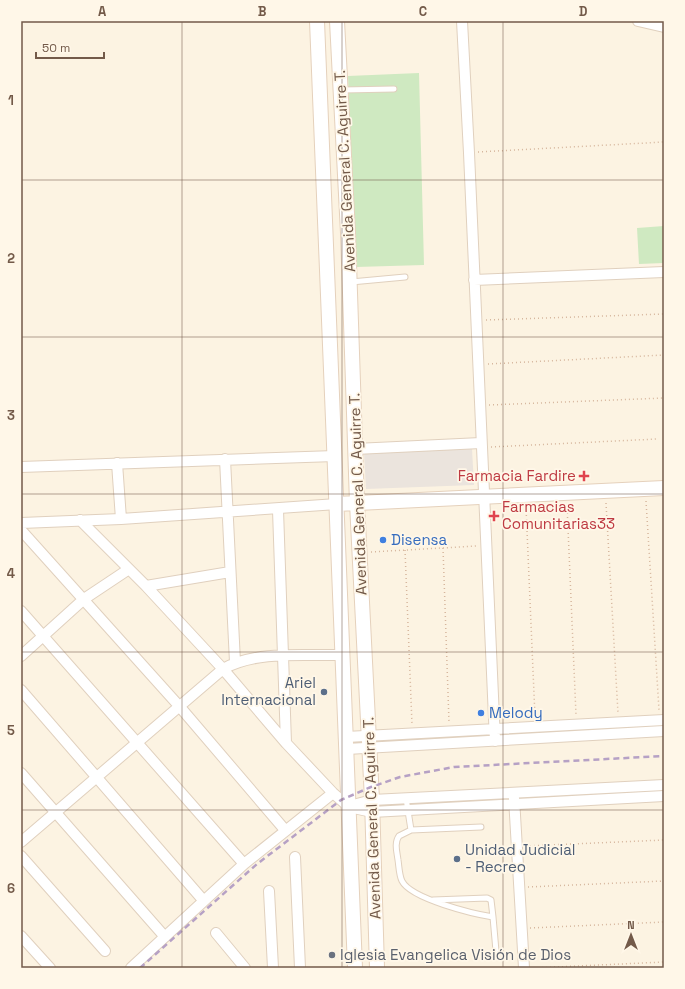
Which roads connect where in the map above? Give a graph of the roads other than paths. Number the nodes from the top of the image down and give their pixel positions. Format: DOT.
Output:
graph roads {
  1 [pos="317,21"];
  2 [pos="337,21"];
  3 [pos="462,21"];
  4 [pos="638,21"];
  5 [pos="664,27"];
  6 [pos="394,89"];
  7 [pos="341,90"];
  8 [pos="348,233"];
  9 [pos="326,234"];
  10 [pos="664,272"];
  11 [pos="405,277"];
  12 [pos="474,280"];
  13 [pos="350,282"];
  14 [pos="481,446"];
  15 [pos="355,449"];
  16 [pos="335,456"];
  17 [pos="225,459"];
  18 [pos="117,463"];
  19 [pos="21,467"];
  20 [pos="664,488"];
  21 [pos="483,497"];
  22 [pos="357,503"];
  23 [pos="337,504"];
  24 [pos="278,510"];
  25 [pos="226,512"];
  26 [pos="121,519"];
  27 [pos="80,520"];
  28 [pos="21,523"];
  29 [pos="21,530"];
  30 [pos="129,569"];
  31 [pos="230,572"];
  32 [pos="146,586"];
  33 [pos="84,600"];
  34 [pos="21,611"];
  35 [pos="43,636"];
  36 [pos="342,655"];
  37 [pos="21,656"];
  38 [pos="284,656"];
  39 [pos="235,662"];
  40 [pos="223,669"];
  41 [pos="21,690"];
  42 [pos="180,707"];
  43 [pos="662,720"];
  44 [pos="494,729"];
  45 [pos="664,731"];
  46 [pos="495,741"];
  47 [pos="369,742"];
  48 [pos="286,743"];
  49 [pos="346,743"];
  50 [pos="137,744"];
  51 [pos="21,773"];
  52 [pos="98,776"];
  53 [pos="664,785"];
  54 [pos="634,787"];
  55 [pos="513,792"];
  56 [pos="333,794"];
  57 [pos="664,796"];
  58 [pos="406,798"];
  59 [pos="635,798"];
  60 [pos="514,805"];
  61 [pos="372,806"];
  62 [pos="349,807"];
  63 [pos="408,810"];
  64 [pos="55,813"];
  65 [pos="481,827"];
  66 [pos="285,830"];
  67 [pos="411,830"];
  68 [pos="21,842"];
  69 [pos="21,856"];
  70 [pos="295,857"];
  71 [pos="244,864"];
  72 [pos="269,891"];
  73 [pos="203,900"];
  74 [pos="430,900"];
  75 [pos="493,917"];
  76 [pos="216,933"];
  77 [pos="21,936"];
  78 [pos="165,937"];
  79 [pos="105,951"];
  80 [pos="496,951"];
  81 [pos="50,968"];
  82 [pos="131,968"];
  83 [pos="245,968"];
  84 [pos="273,968"];
  85 [pos="300,968"];
  86 [pos="355,968"];
  87 [pos="377,968"];
  88 [pos="524,968"];
  1 -- 9 [label="street, Avenida General C. Aguirre T."];
  2 -- 7 [label="street, Avenida General C. Aguirre T."];
  3 -- 12 [label="street"];
  4 -- 5 [label="street"];
  6 -- 7 [label="lane"];
  7 -- 8 [label="street, Avenida General C. Aguirre T."];
  8 -- 9 [label="street"];
  8 -- 13 [label="street, Avenida General C. Aguirre T."];
  9 -- 16 [label="street, Avenida General C. Aguirre T."];
  10 -- 12 [label="street"];
  11 -- 13 [label="lane"];
  12 -- 14 [label="street"];
  13 -- 15 [label="street, Avenida General C. Aguirre T."];
  14 -- 15 [label="street"];
  14 -- 21 [label="street"];
  15 -- 22 [label="street, Avenida General C. Aguirre T."];
  16 -- 17 [label="street"];
  16 -- 23 [label="street, Avenida General C. Aguirre T."];
  17 -- 18 [label="street"];
  17 -- 25 [label="street"];
  18 -- 19 [label="street"];
  18 -- 26 [label="street"];
  20 -- 21 [label="street"];
  21 -- 22 [label="street"];
  21 -- 44 [label="street"];
  22 -- 23 [label="street"];
  22 -- 47 [label="street, Avenida General C. Aguirre T."];
  23 -- 24 [label="street"];
  23 -- 36 [label="street, Avenida General C. Aguirre T."];
  24 -- 25 [label="street"];
  24 -- 38 [label="street"];
  25 -- 26 [label="street"];
  25 -- 31 [label="street"];
  26 -- 27 [label="street"];
  27 -- 28 [label="street"];
  27 -- 30 [label="street"];
  29 -- 33 [label="street"];
  30 -- 32 [label="street"];
  30 -- 33 [label="street"];
  31 -- 32 [label="street"];
  31 -- 39 [label="street"];
  32 -- 40 [label="street"];
  33 -- 35 [label="street"];
  33 -- 42 [label="street"];
  34 -- 35 [label="street"];
  35 -- 37 [label="street"];
  35 -- 50 [label="street"];
  36 -- 38 [label="street"];
  36 -- 49 [label="street, Avenida General C. Aguirre T."];
  38 -- 39 [label="street"];
  38 -- 48 [label="street"];
  39 -- 40 [label="street"];
  40 -- 42 [label="street"];
  40 -- 48 [label="street"];
  41 -- 52 [label="street"];
  42 -- 50 [label="street"];
  42 -- 66 [label="street"];
  43 -- 44 [label="street"];
  44 -- 46 [label="street"];
  44 -- 47 [label="street"];
  45 -- 46 [label="street"];
  46 -- 47 [label="street"];
  47 -- 49 [label="street"];
  47 -- 61 [label="street, Avenida General C. Aguirre T."];
  48 -- 56 [label="street"];
  49 -- 62 [label="street, Avenida General C. Aguirre T."];
  50 -- 52 [label="street"];
  50 -- 71 [label="street"];
  51 -- 64 [label="street"];
  52 -- 64 [label="street"];
  52 -- 73 [label="street"];
  53 -- 54 [label="street"];
  54 -- 55 [label="street"];
  54 -- 59 [label="street"];
  55 -- 58 [label="street"];
  55 -- 60 [label="street"];
  56 -- 62 [label="street"];
  56 -- 66 [label="street"];
  57 -- 59 [label="street"];
  58 -- 61 [label="street"];
  58 -- 63 [label="lane"];
  59 -- 60 [label="street"];
  60 -- 63 [label="street"];
  60 -- 88 [label="street"];
  61 -- 62 [label="street"];
  61 -- 63 [label="street"];
  61 -- 87 [label="street, Avenida General C. Aguirre T."];
  62 -- 86 [label="street, Avenida General C. Aguirre T."];
  63 -- 67 [label="lane"];
  64 -- 68 [label="street"];
  64 -- 78 [label="street"];
  65 -- 67 [label="lane"];
  66 -- 71 [label="street"];
  67 -- 74 [label="lane"];
  69 -- 79 [label="street"];
  70 -- 85 [label="street"];
  71 -- 73 [label="street"];
  72 -- 84 [label="street"];
  73 -- 78 [label="street"];
  74 -- 75 [label="lane"];
  74 -- 75 [label="lane"];
  75 -- 80 [label="lane"];
  76 -- 83 [label="street"];
  77 -- 81 [label="street"];
  78 -- 82 [label="street"];
}
